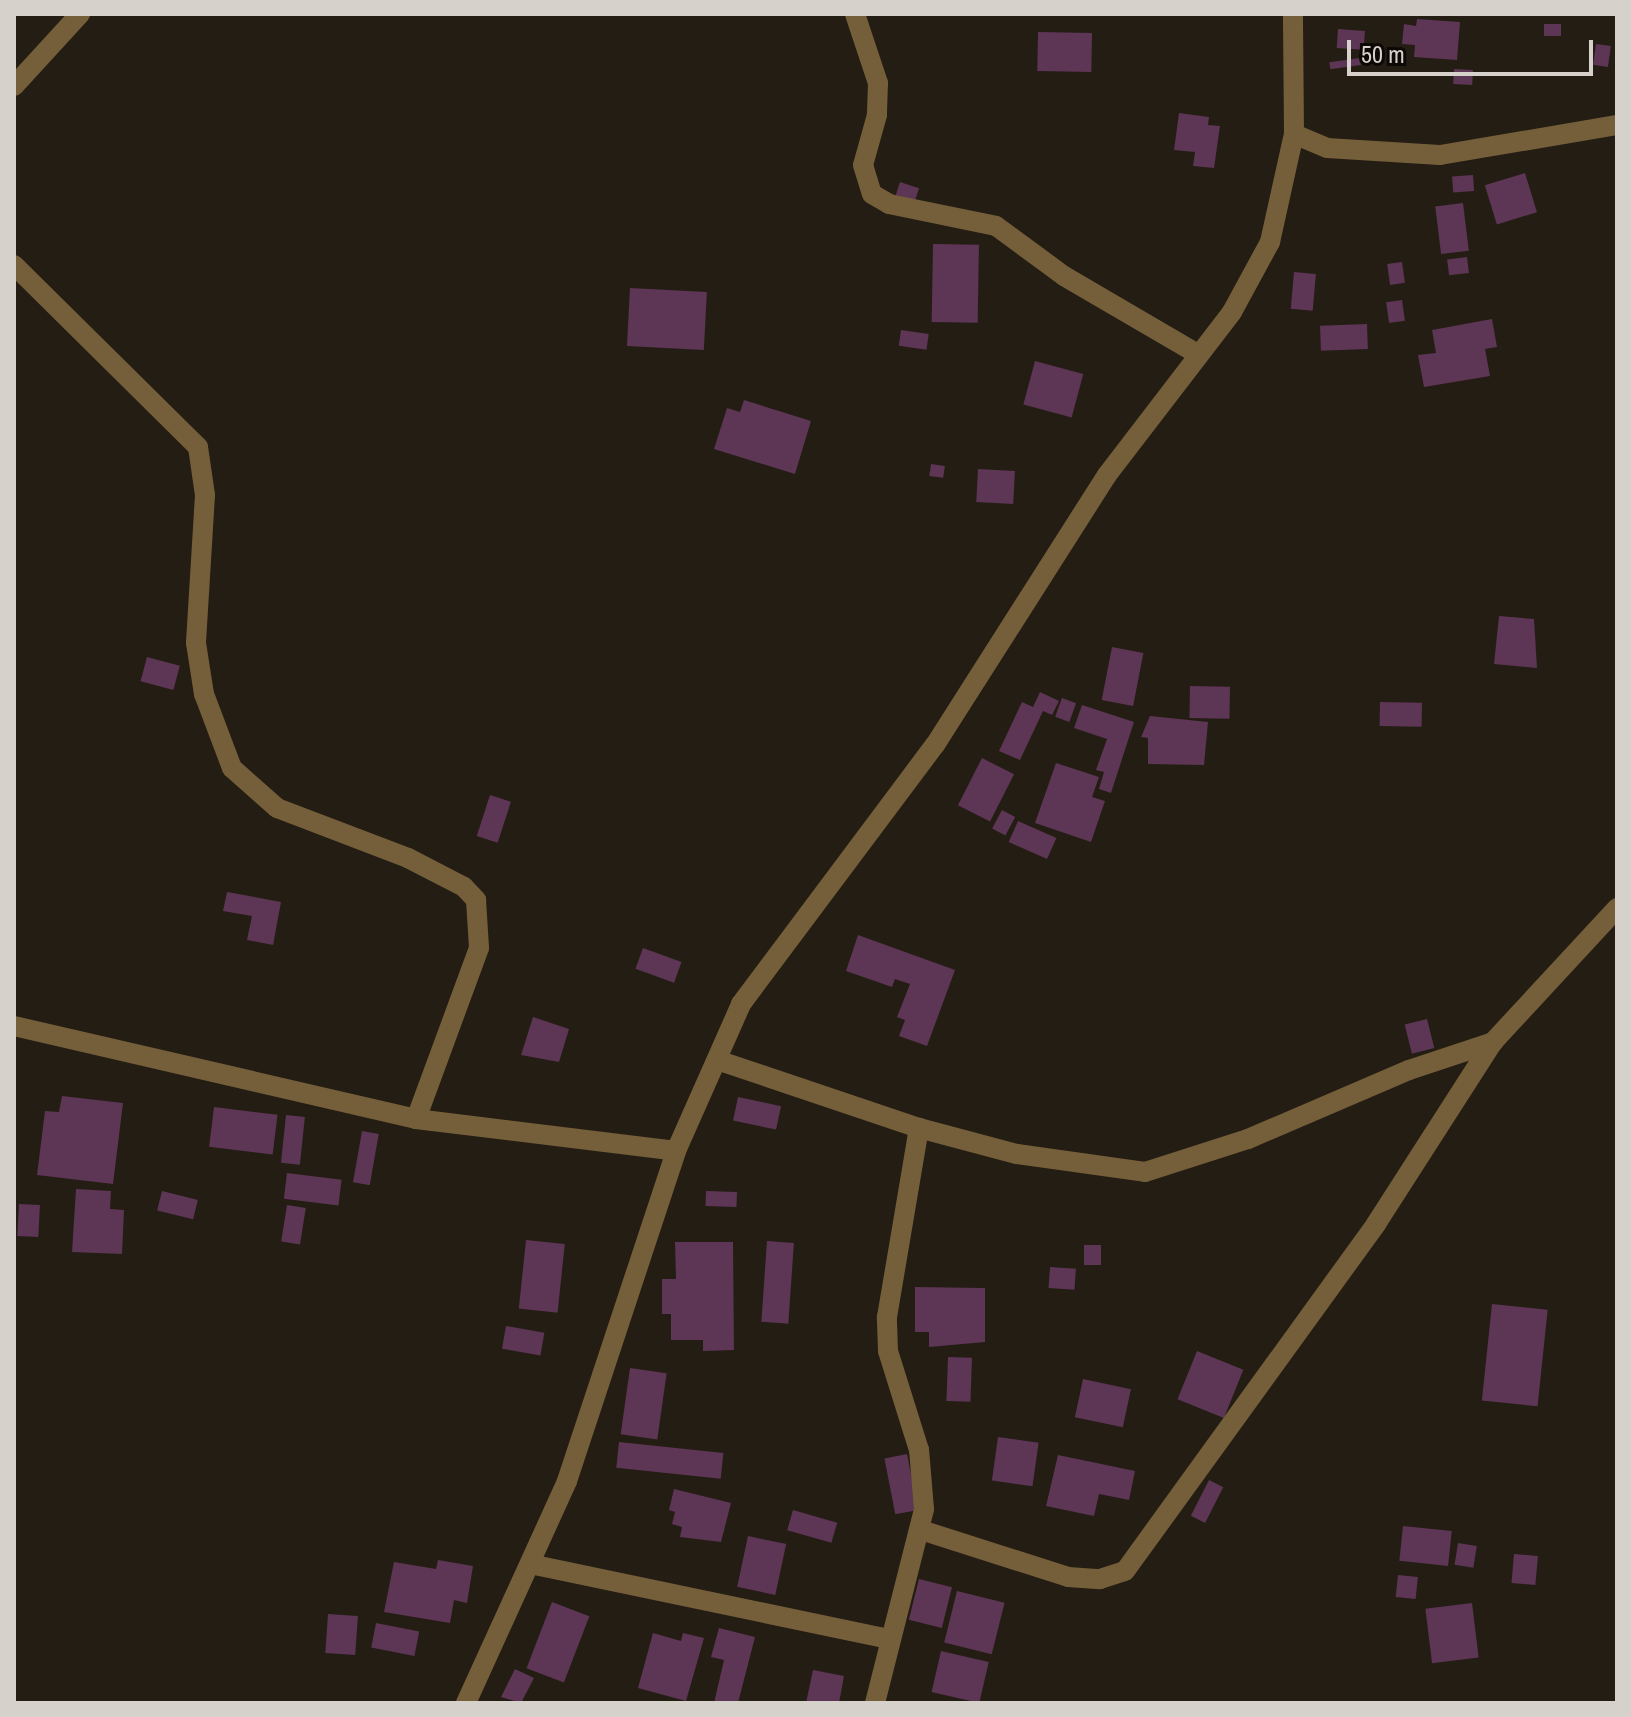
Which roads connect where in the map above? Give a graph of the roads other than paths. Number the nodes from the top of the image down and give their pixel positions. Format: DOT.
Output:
graph roads {
  1 [pos="80,14"];
  2 [pos="855,14"];
  3 [pos="1293,14"];
  4 [pos="14,86"];
  5 [pos="1617,125"];
  6 [pos="1294,134"];
  7 [pos="14,265"];
  8 [pos="1199,355"];
  9 [pos="1617,908"];
  10 [pos="14,1026"];
  11 [pos="1493,1042"];
  12 [pos="717,1060"];
  13 [pos="416,1119"];
  14 [pos="919,1128"];
  15 [pos="676,1151"];
  16 [pos="921,1530"];
  17 [pos="530,1564"];
  18 [pos="890,1639"];
  19 [pos="466,1703"];
  20 [pos="875,1703"];
  1 -- 4 [label="street"];
  2 -- 8 [label="street"];
  3 -- 6 [label="street"];
  5 -- 6 [label="street"];
  6 -- 8 [label="street"];
  7 -- 13 [label="street"];
  8 -- 12 [label="street"];
  9 -- 11 [label="street"];
  10 -- 13 [label="street"];
  11 -- 14 [label="street"];
  11 -- 16 [label="street"];
  12 -- 14 [label="street"];
  12 -- 15 [label="street"];
  13 -- 15 [label="street"];
  14 -- 16 [label="street"];
  15 -- 17 [label="street"];
  16 -- 18 [label="street"];
  17 -- 18 [label="street"];
  17 -- 19 [label="street"];
  18 -- 20 [label="street"];
}
